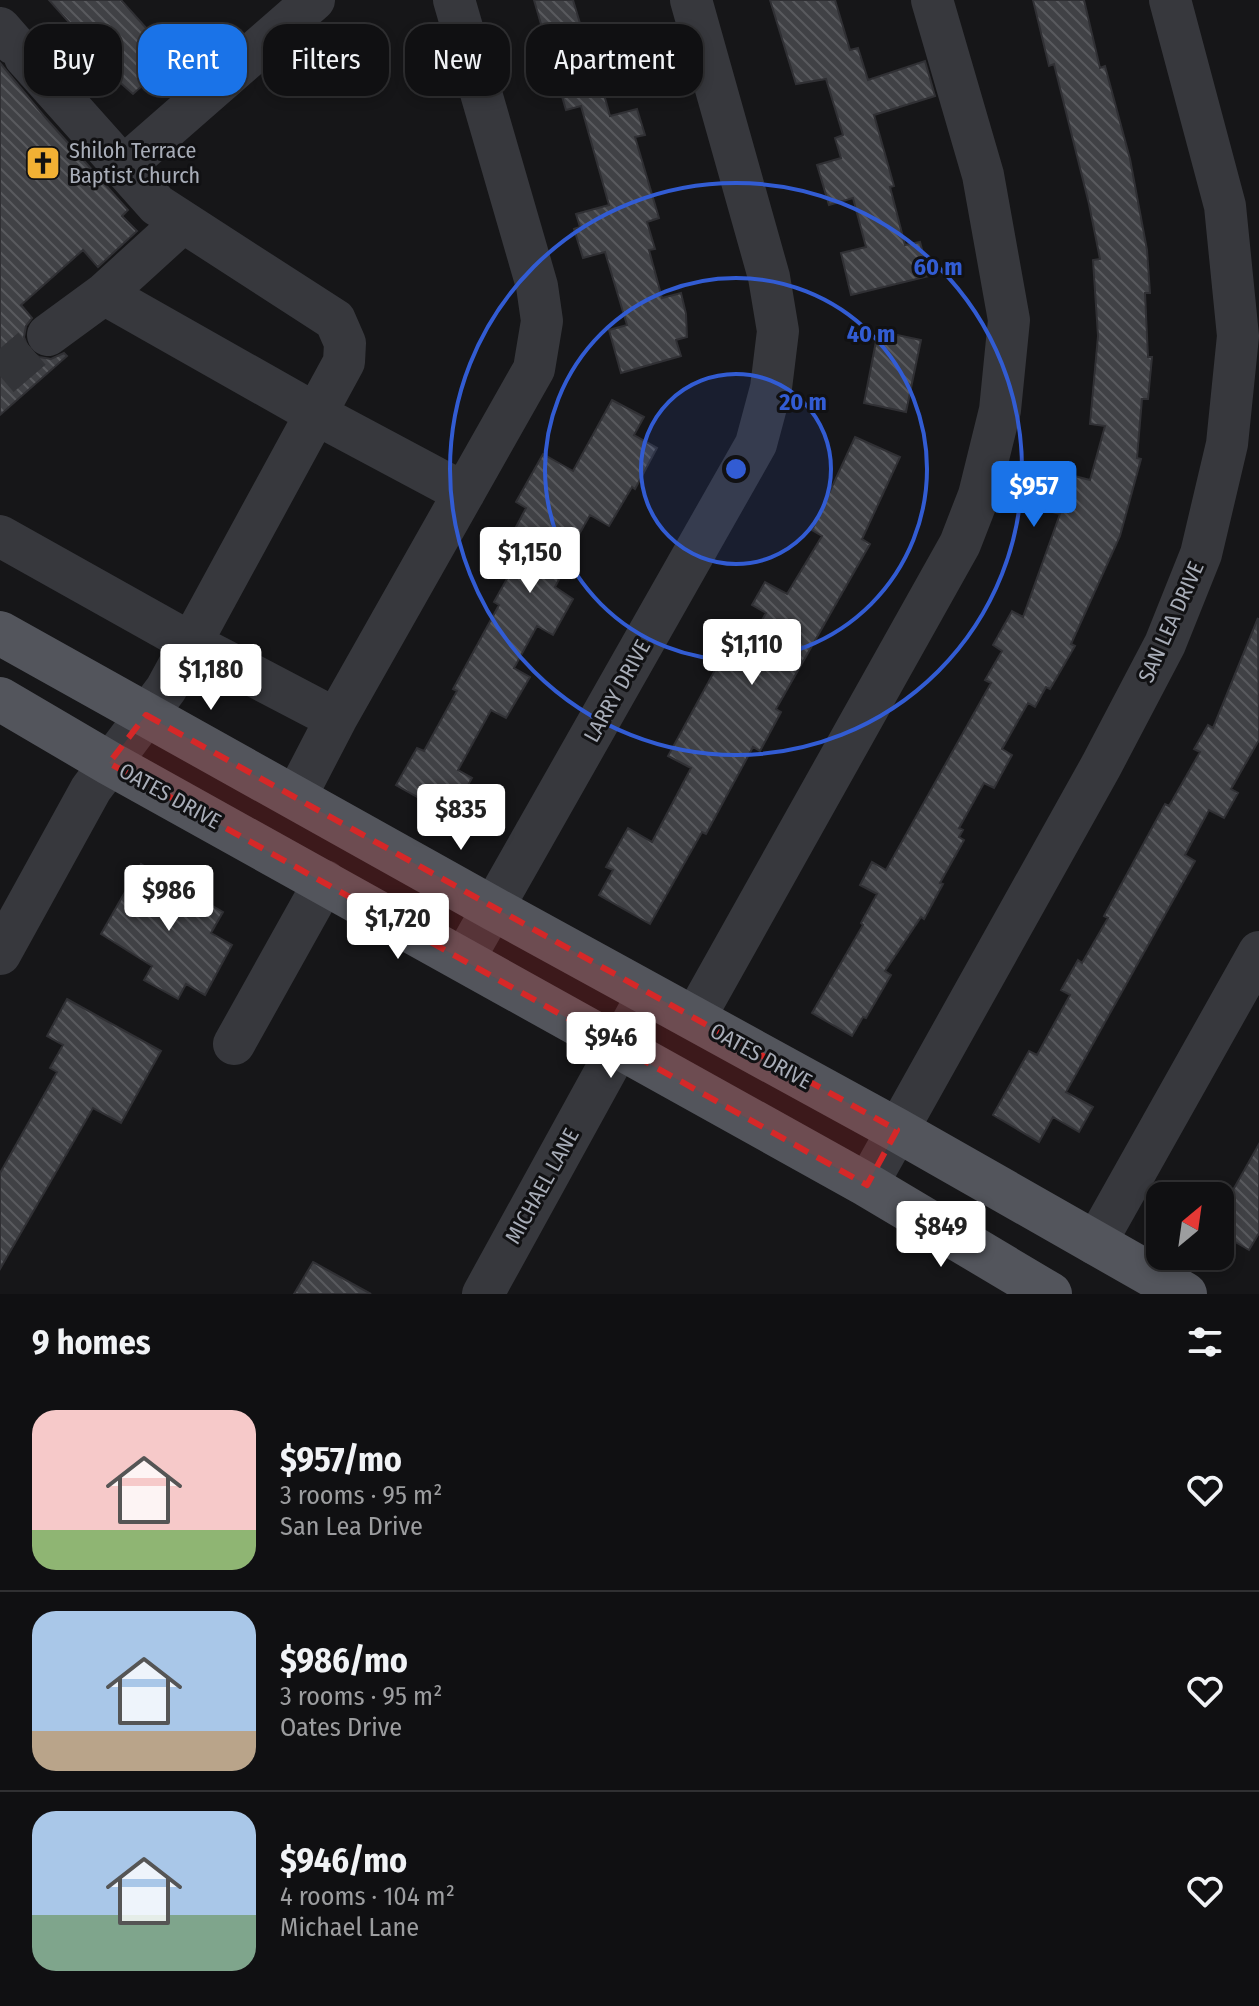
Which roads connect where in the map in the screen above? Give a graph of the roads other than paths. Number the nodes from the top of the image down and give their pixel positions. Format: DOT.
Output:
graph roads {
  1 [pos="314,0"];
  2 [pos="454,0"];
  3 [pos="691,0"];
  4 [pos="932,0"];
  5 [pos="1170,0"];
  6 [pos="13,43"];
  7 [pos="123,167"];
  8 [pos="183,222"];
  9 [pos="104,294"];
  10 [pos="48,335"];
  11 [pos="316,414"];
  12 [pos="464,493"];
  13 [pos="0,536"];
  14 [pos="0,633"];
  15 [pos="191,643"];
  16 [pos="0,699"];
  17 [pos="146,715"];
  18 [pos="336,719"];
  19 [pos="109,763"];
  20 [pos="295,798"];
  21 [pos="325,881"];
  22 [pos="494,909"];
  23 [pos="1259,952"];
  24 [pos="0,954"];
  25 [pos="464,959"];
  26 [pos="648,994"];
  27 [pos="694,1019"];
  28 [pos="234,1044"];
  29 [pos="620,1046"];
  30 [pos="897,1130"];
  31 [pos="867,1185"];
  32 [pos="1095,1244"];
  33 [pos="483,1294"];
  34 [pos="1050,1294"];
  35 [pos="1185,1294"];
  1 -- 7 [label="street"];
  2 -- 12 [label="street"];
  3 -- 22 [label="street, LARRY DRIVE"];
  4 -- 27 [label="street"];
  5 -- 30 [label="street, SAN LEA DRIVE"];
  6 -- 7 [label="street"];
  7 -- 8 [label="street"];
  8 -- 9 [label="street"];
  8 -- 11 [label="street"];
  9 -- 10 [label="street"];
  9 -- 11 [label="street"];
  11 -- 12 [label="street"];
  11 -- 15 [label="street"];
  12 -- 18 [label="street"];
  13 -- 15 [label="street"];
  14 -- 17 [label="main road, OATES DRIVE"];
  15 -- 17 [label="street"];
  15 -- 18 [label="street"];
  16 -- 19 [label="main road, OATES DRIVE"];
  17 -- 19 [label="street"];
  17 -- 20 [label="main road, OATES DRIVE"];
  18 -- 20 [label="street"];
  19 -- 21 [label="main road, OATES DRIVE"];
  19 -- 24 [label="street"];
  20 -- 22 [label="main road, OATES DRIVE"];
  21 -- 25 [label="main road, OATES DRIVE"];
  21 -- 28 [label="street"];
  22 -- 25 [label="street, LARRY DRIVE"];
  22 -- 26 [label="main road, OATES DRIVE"];
  23 -- 32 [label="street"];
  25 -- 29 [label="main road, OATES DRIVE"];
  26 -- 27 [label="main road, OATES DRIVE"];
  26 -- 29 [label="street, MICHAEL LANE"];
  27 -- 30 [label="main road, OATES DRIVE"];
  29 -- 31 [label="main road, OATES DRIVE"];
  29 -- 33 [label="street, MICHAEL LANE"];
  30 -- 31 [label="street, SAN LEA DRIVE"];
  30 -- 32 [label="main road, OATES DRIVE"];
  31 -- 34 [label="main road, OATES DRIVE"];
  32 -- 35 [label="main road, OATES DRIVE"];
}
